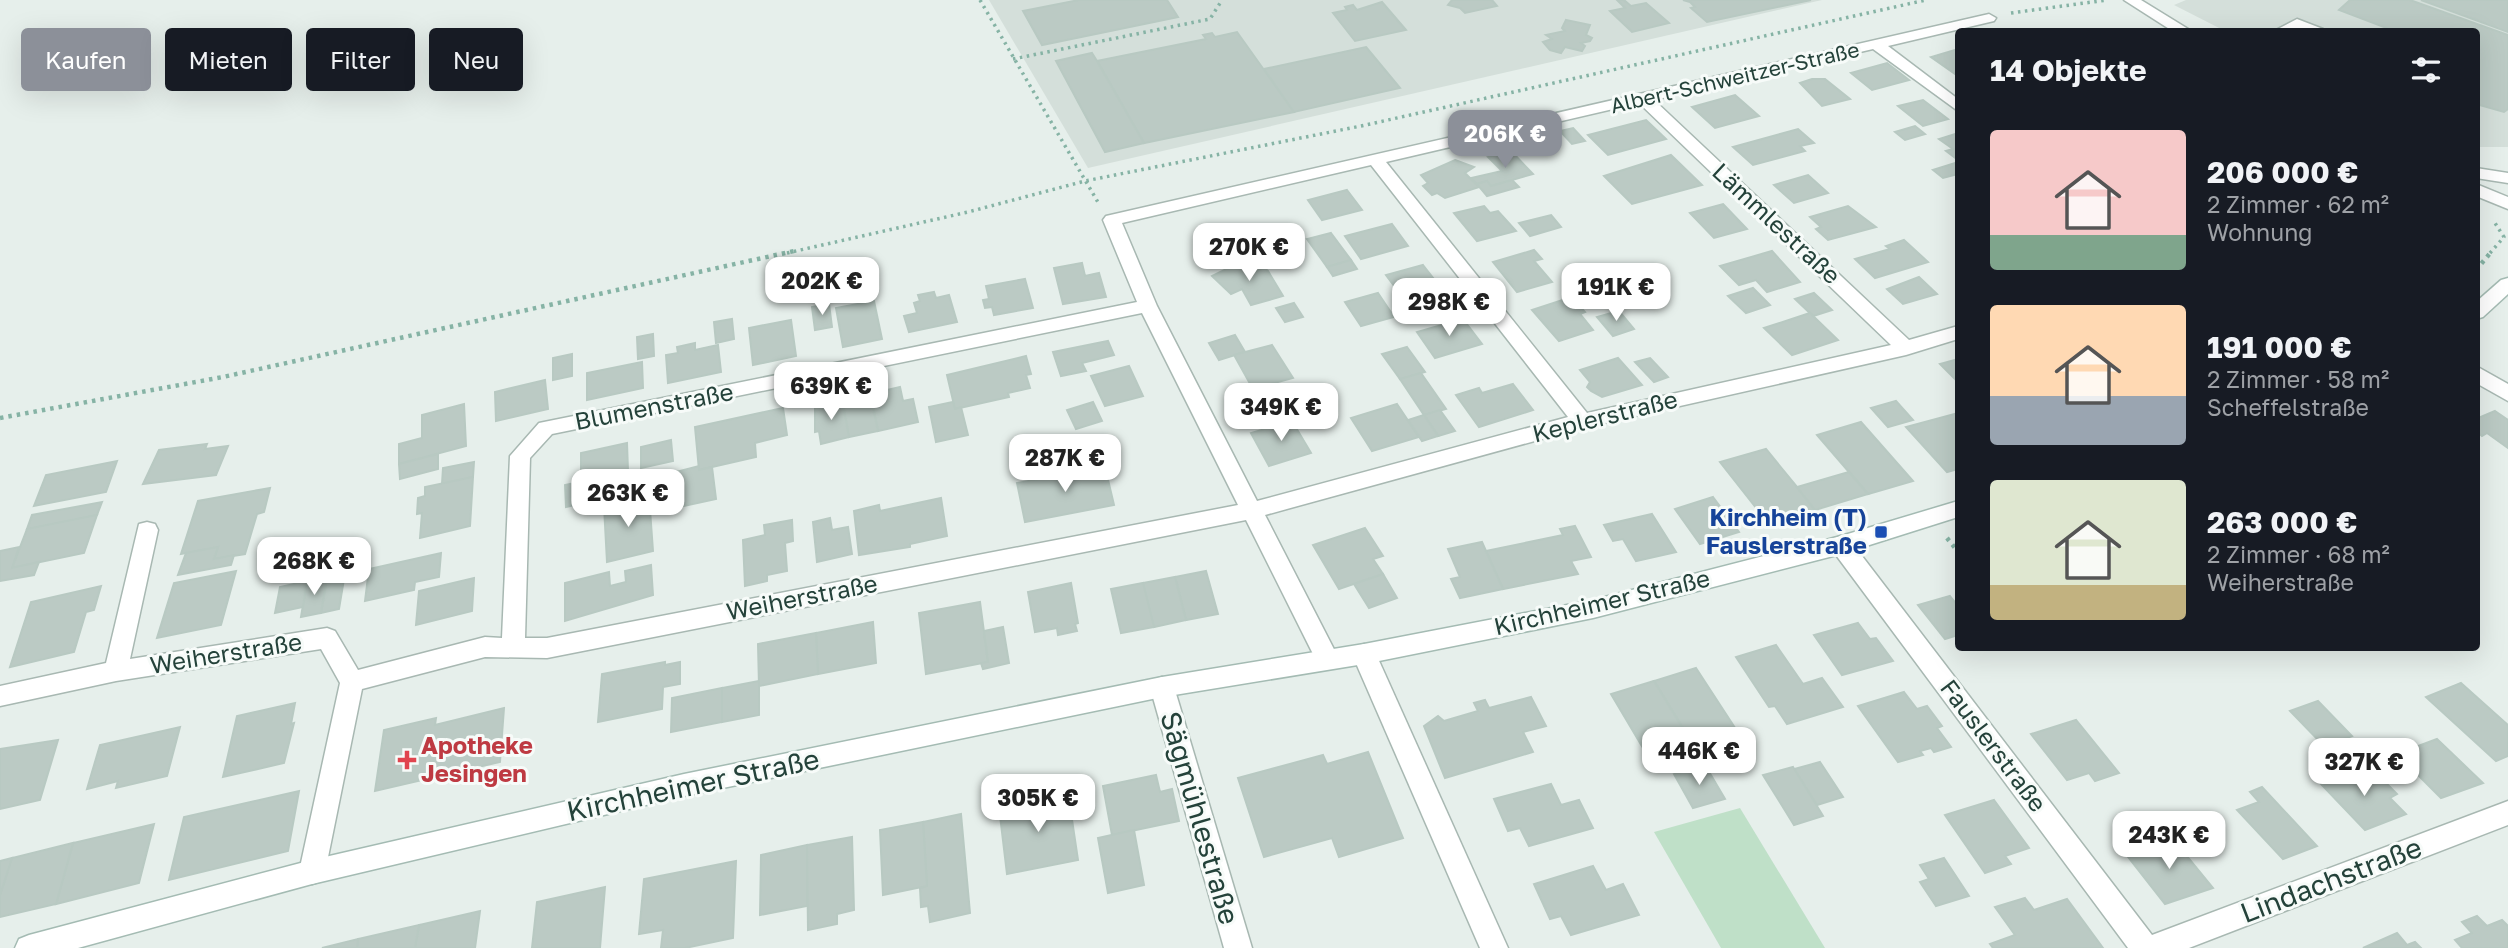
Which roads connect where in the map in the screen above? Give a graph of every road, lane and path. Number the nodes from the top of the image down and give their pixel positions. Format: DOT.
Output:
graph roads {
  1 [pos="980,0"];
  2 [pos="1222,0"];
  3 [pos="1926,0"];
  4 [pos="2107,0"];
  5 [pos="2131,0"];
  6 [pos="1989,18"];
  7 [pos="2179,28"];
  8 [pos="2287,28"];
  9 [pos="2309,28"];
  10 [pos="1877,45"];
  11 [pos="1013,59"];
  12 [pos="1645,100"];
  13 [pos="1955,104"];
  14 [pos="1374,158"];
  15 [pos="2480,174"];
  16 [pos="2508,178"];
  17 [pos="1085,181"];
  18 [pos="2480,192"];
  19 [pos="2505,210"];
  20 [pos="2480,265"];
  21 [pos="2508,284"];
  22 [pos="1148,306"];
  23 [pos="2480,309"];
  24 [pos="1955,333"];
  25 [pos="1906,348"];
  26 [pos="2480,376"];
  27 [pos="2508,394"];
  28 [pos="0,418"];
  29 [pos="1582,421"];
  30 [pos="1253,510"];
  31 [pos="1955,510"];
  32 [pos="148,530"];
  33 [pos="1841,545"];
  34 [pos="513,645"];
  35 [pos="1364,654"];
  36 [pos="1327,659"];
  37 [pos="116,671"];
  38 [pos="352,682"];
  39 [pos="1162,687"];
  40 [pos="0,696"];
  41 [pos="2508,813"];
  42 [pos="312,872"];
  43 [pos="29,948"];
  44 [pos="1238,948"];
  45 [pos="1494,948"];
  46 [pos="2146,948"];
  47 [pos="2154,948"];
  1 -- 11 [label="path"];
  2 -- 11 [label="path"];
  3 -- 17 [label="path"];
  4 -- 6 [label="path"];
  5 -- 7 [label="street"];
  6 -- 10 [label="street, Albert-Schweitzer-Straße"];
  8 -- 9 [label="street"];
  10 -- 12 [label="street, Albert-Schweitzer-Straße"];
  10 -- 13 [label="street"];
  11 -- 17 [label="path"];
  12 -- 14 [label="street, Albert-Schweitzer-Straße"];
  12 -- 25 [label="street, Lämmlestraße"];
  14 -- 22 [label="street, Albert-Schweitzer-Straße"];
  14 -- 29 [label="street"];
  15 -- 16 [label="street"];
  17 -- 28 [label="path"];
  18 -- 19 [label="street"];
  19 -- 20 [label="path"];
  21 -- 23 [label="street"];
  22 -- 30 [label="street"];
  22 -- 34 [label="street, Blumenstraße"];
  24 -- 25 [label="street, Keplerstraße"];
  25 -- 29 [label="street, Keplerstraße"];
  26 -- 27 [label="street"];
  29 -- 30 [label="street, Keplerstraße"];
  30 -- 34 [label="street, Weiherstraße"];
  30 -- 36 [label="street"];
  31 -- 33 [label="street, Kirchheimer Straße"];
  32 -- 37 [label="street, Weiherstraße"];
  33 -- 35 [label="street, Kirchheimer Straße"];
  33 -- 46 [label="street, Fauslerstraße"];
  34 -- 38 [label="street, Weiherstraße"];
  35 -- 36 [label="street, Kirchheimer Straße"];
  35 -- 45 [label="street"];
  36 -- 39 [label="street, Kirchheimer Straße"];
  37 -- 38 [label="street, Weiherstraße"];
  37 -- 40 [label="street, Weiherstraße"];
  38 -- 42 [label="street"];
  39 -- 42 [label="street, Kirchheimer Straße"];
  39 -- 44 [label="street, Sägmühlestraße"];
  41 -- 47 [label="street, Lindachstraße"];
  42 -- 43 [label="street, Kirchheimer Straße"];
}
